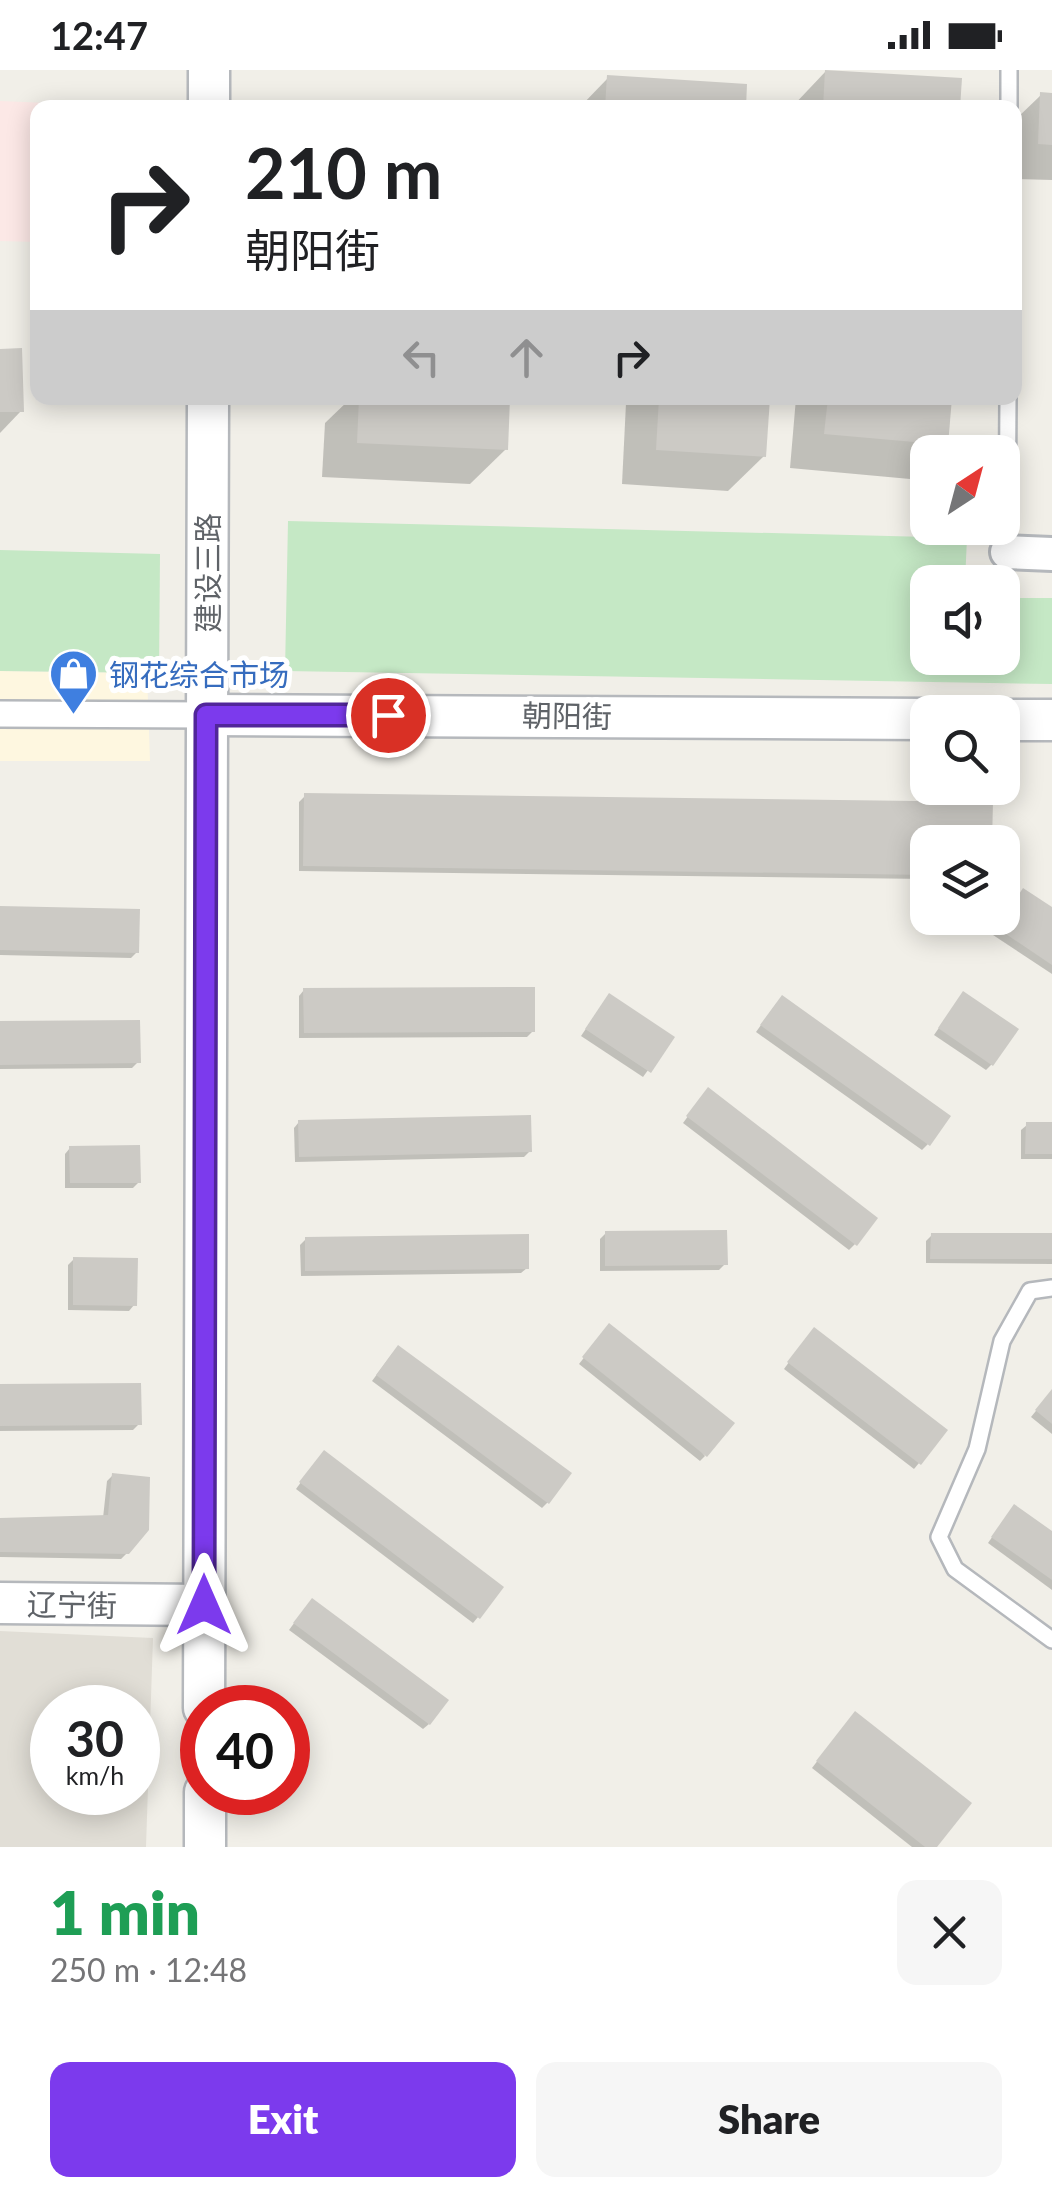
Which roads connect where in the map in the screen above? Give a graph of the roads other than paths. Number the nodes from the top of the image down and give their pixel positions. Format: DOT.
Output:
graph roads {
  1 [pos="209,70"];
  2 [pos="1010,70"];
  3 [pos="208,100"];
  4 [pos="1009,100"];
  5 [pos="208,405"];
  6 [pos="1008,405"];
  7 [pos="1007,552"];
  8 [pos="1052,554"];
  9 [pos="0,714"];
  10 [pos="206,715"];
  11 [pos="910,719"];
  12 [pos="1020,720"];
  13 [pos="1052,720"];
  14 [pos="1052,1288"];
  15 [pos="0,1603"];
  16 [pos="204,1605"];
  17 [pos="1052,1640"];
  18 [pos="204,1685"];
  19 [pos="205,1815"];
  20 [pos="205,1847"];
  1 -- 3 [label="street"];
  2 -- 4 [label="lane"];
  5 -- 10 [label="street, 建设三路"];
  6 -- 7 [label="lane"];
  7 -- 8 [label="street"];
  9 -- 10 [label="street"];
  10 -- 11 [label="street, 朝阳街"];
  10 -- 16 [label="street, 建设三路"];
  12 -- 13 [label="street"];
  14 -- 17 [label="lane"];
  15 -- 16 [label="street, 辽宁街"];
  16 -- 18 [label="street, 建设三路"];
  19 -- 20 [label="street"];
}
